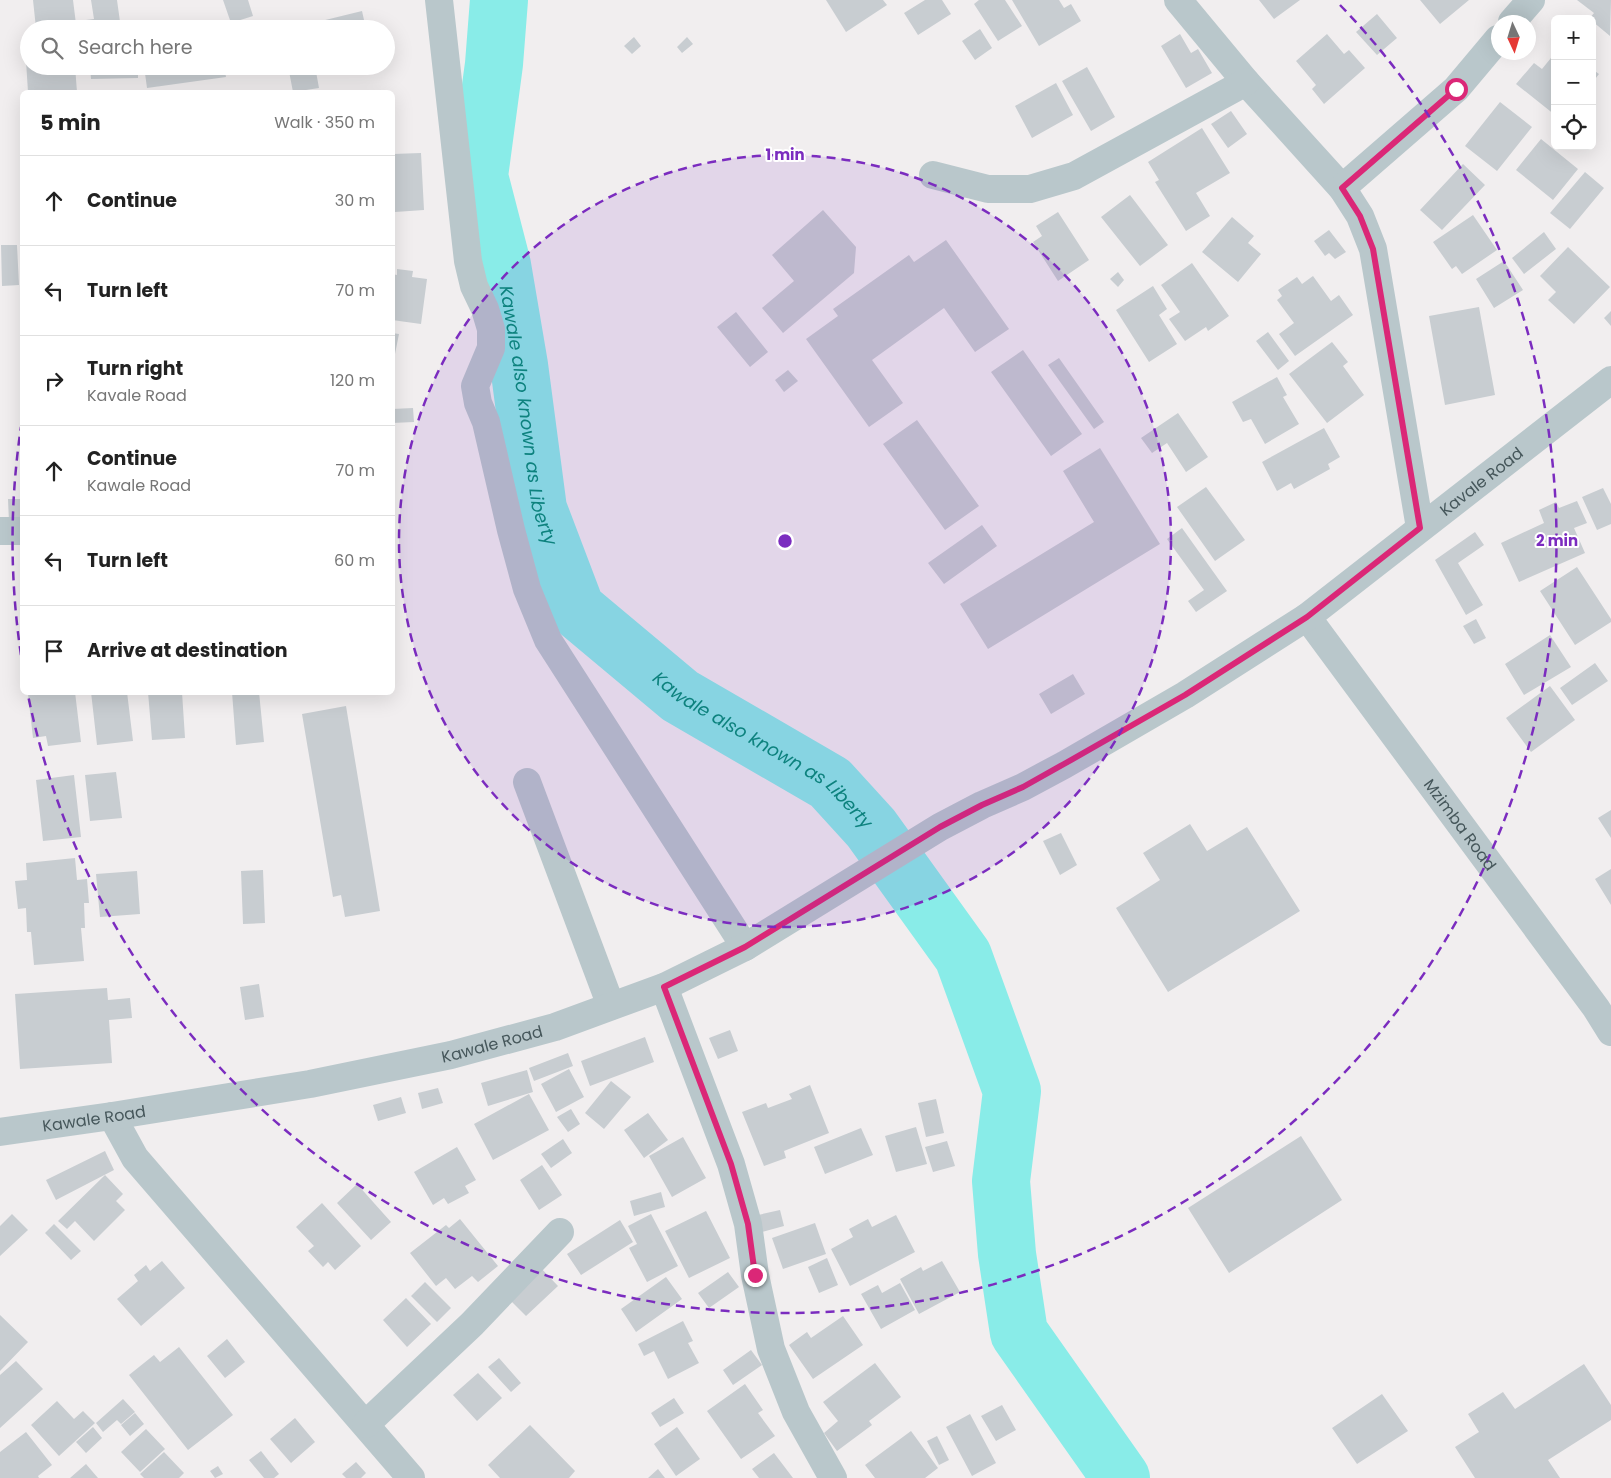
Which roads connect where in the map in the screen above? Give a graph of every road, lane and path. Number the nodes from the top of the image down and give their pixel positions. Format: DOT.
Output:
graph roads {
  1 [pos="439,0"];
  2 [pos="1178,0"];
  3 [pos="1531,0"];
  4 [pos="1518,15"];
  5 [pos="1491,47"];
  6 [pos="1246,82"];
  7 [pos="933,176"];
  8 [pos="1342,188"];
  9 [pos="1611,380"];
  10 [pos="1420,528"];
  11 [pos="0,531"];
  12 [pos="20,531"];
  13 [pos="1307,617"];
  14 [pos="527,782"];
  15 [pos="940,827"];
  16 [pos="745,947"];
  17 [pos="664,987"];
  18 [pos="611,1006"];
  19 [pos="1611,1032"];
  20 [pos="112,1116"];
  21 [pos="0,1132"];
  22 [pos="560,1232"];
  23 [pos="366,1424"];
  24 [pos="411,1478"];
  25 [pos="833,1478"];
  1 -- 16 [label="street"];
  2 -- 6 [label="street"];
  3 -- 4 [label="street"];
  5 -- 8 [label="street"];
  6 -- 7 [label="street"];
  6 -- 8 [label="street"];
  8 -- 10 [label="street"];
  9 -- 10 [label="street, Kavale Road"];
  10 -- 13 [label="street, Kavale Road"];
  11 -- 12 [label="street"];
  13 -- 15 [label="street, Kavale Road"];
  13 -- 19 [label="street, Mzimba Road"];
  14 -- 18 [label="street"];
  15 -- 16 [label="street, Kawale Road"];
  16 -- 17 [label="street, Kawale Road"];
  17 -- 18 [label="street, Kawale Road"];
  17 -- 25 [label="street"];
  18 -- 20 [label="street, Kawale Road"];
  20 -- 21 [label="street, Kawale Road"];
  20 -- 23 [label="street"];
  22 -- 23 [label="street"];
  23 -- 24 [label="street"];
}
